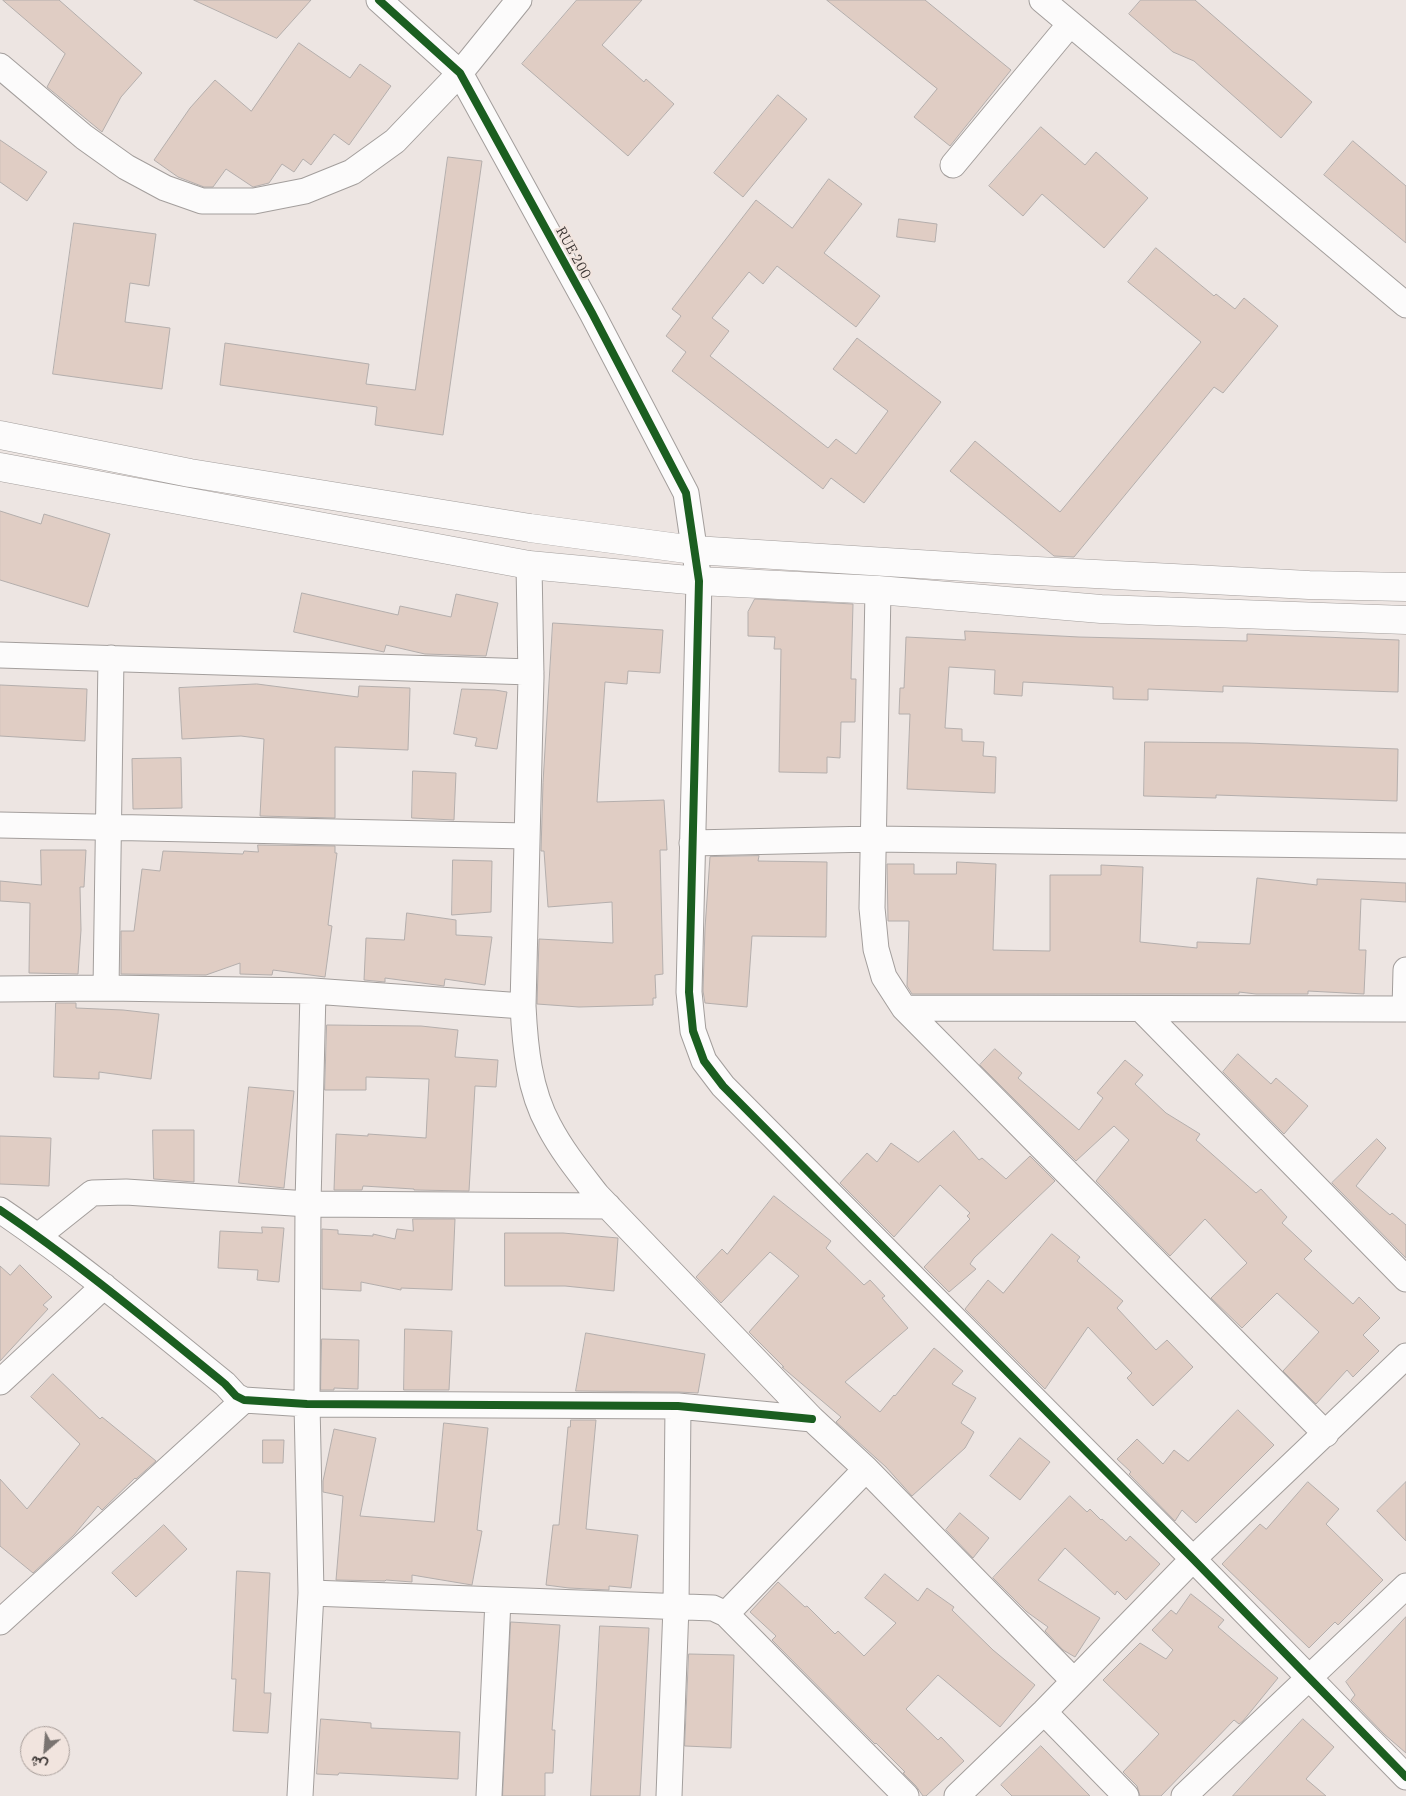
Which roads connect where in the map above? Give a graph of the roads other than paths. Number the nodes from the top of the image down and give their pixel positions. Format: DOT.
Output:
graph roads {
  1 [pos="379,0"];
  2 [pos="519,0"];
  3 [pos="1042,0"];
  4 [pos="1070,24"];
  5 [pos="0,66"];
  6 [pos="460,73"];
  7 [pos="953,165"];
  8 [pos="1406,304"];
  9 [pos="0,435"];
  10 [pos="0,467"];
  11 [pos="694,550"];
  12 [pos="529,566"];
  13 [pos="699,581"];
  14 [pos="1406,587"];
  15 [pos="878,590"];
  16 [pos="1406,620"];
  17 [pos="0,655"];
  18 [pos="111,658"];
  19 [pos="531,672"];
  20 [pos="0,825"];
  21 [pos="109,827"];
  22 [pos="527,836"];
  23 [pos="873,839"];
  24 [pos="692,843"];
  25 [pos="1406,846"];
  26 [pos="1406,970"];
  27 [pos="106,988"];
  28 [pos="0,989"];
  29 [pos="313,991"];
  30 [pos="523,1006"];
  31 [pos="904,1008"];
  32 [pos="1141,1009"];
  33 [pos="1405,1009"];
  34 [pos="308,1204"];
  35 [pos="608,1206"];
  36 [pos="0,1210"];
  37 [pos="38,1236"];
  38 [pos="1406,1280"];
  39 [pos="104,1286"];
  40 [pos="1406,1356"];
  41 [pos="0,1382"];
  42 [pos="244,1400"];
  43 [pos="307,1404"];
  44 [pos="678,1406"];
  45 [pos="812,1419"];
  46 [pos="1326,1434"];
  47 [pos="866,1469"];
  48 [pos="1193,1559"];
  49 [pos="1406,1586"];
  50 [pos="311,1593"];
  51 [pos="498,1600"];
  52 [pos="676,1606"];
  53 [pos="726,1614"];
  54 [pos="0,1622"];
  55 [pos="1310,1678"];
  56 [pos="1074,1681"];
  57 [pos="1044,1712"];
  58 [pos="1406,1777"];
  59 [pos="300,1796"];
  60 [pos="489,1796"];
  61 [pos="669,1796"];
  62 [pos="906,1796"];
  63 [pos="957,1796"];
  64 [pos="1126,1796"];
  65 [pos="1184,1796"];
  1 -- 6 [label="street, RUE 200"];
  2 -- 6 [label="street"];
  3 -- 4 [label="street"];
  4 -- 7 [label="street"];
  4 -- 8 [label="street"];
  5 -- 6 [label="street"];
  6 -- 11 [label="street, RUE 200"];
  9 -- 11 [label="main road"];
  10 -- 12 [label="main road"];
  11 -- 13 [label="street, RUE 200"];
  11 -- 14 [label="main road"];
  12 -- 13 [label="main road"];
  12 -- 19 [label="street"];
  13 -- 15 [label="main road"];
  13 -- 24 [label="street, RUE 200"];
  15 -- 16 [label="main road"];
  15 -- 23 [label="street"];
  17 -- 18 [label="street"];
  18 -- 19 [label="street"];
  18 -- 21 [label="street"];
  19 -- 22 [label="street"];
  20 -- 21 [label="street"];
  21 -- 22 [label="street"];
  21 -- 27 [label="street"];
  22 -- 30 [label="street"];
  23 -- 24 [label="street"];
  23 -- 25 [label="street"];
  23 -- 31 [label="street"];
  24 -- 48 [label="street, RUE 200"];
  26 -- 33 [label="street"];
  27 -- 28 [label="street"];
  27 -- 29 [label="street"];
  29 -- 30 [label="street"];
  29 -- 34 [label="street"];
  30 -- 35 [label="street"];
  31 -- 32 [label="street"];
  31 -- 46 [label="street"];
  32 -- 33 [label="street"];
  32 -- 38 [label="street"];
  34 -- 35 [label="street"];
  34 -- 37 [label="street"];
  34 -- 43 [label="street"];
  35 -- 45 [label="street"];
  36 -- 37 [label="street"];
  37 -- 39 [label="street"];
  39 -- 41 [label="street"];
  39 -- 42 [label="street"];
  40 -- 46 [label="street"];
  42 -- 43 [label="street"];
  42 -- 54 [label="street"];
  43 -- 44 [label="street"];
  43 -- 50 [label="street"];
  44 -- 45 [label="street"];
  44 -- 52 [label="street"];
  45 -- 47 [label="street"];
  46 -- 48 [label="street"];
  47 -- 53 [label="street"];
  47 -- 56 [label="street"];
  48 -- 55 [label="street, RUE 200"];
  48 -- 56 [label="street"];
  49 -- 55 [label="street"];
  50 -- 51 [label="street"];
  50 -- 59 [label="street"];
  51 -- 52 [label="street"];
  51 -- 60 [label="street"];
  52 -- 53 [label="street"];
  52 -- 61 [label="street"];
  53 -- 62 [label="street"];
  55 -- 58 [label="street, RUE 200"];
  55 -- 65 [label="street"];
  56 -- 57 [label="street"];
  57 -- 63 [label="street"];
  57 -- 64 [label="street"];
}
